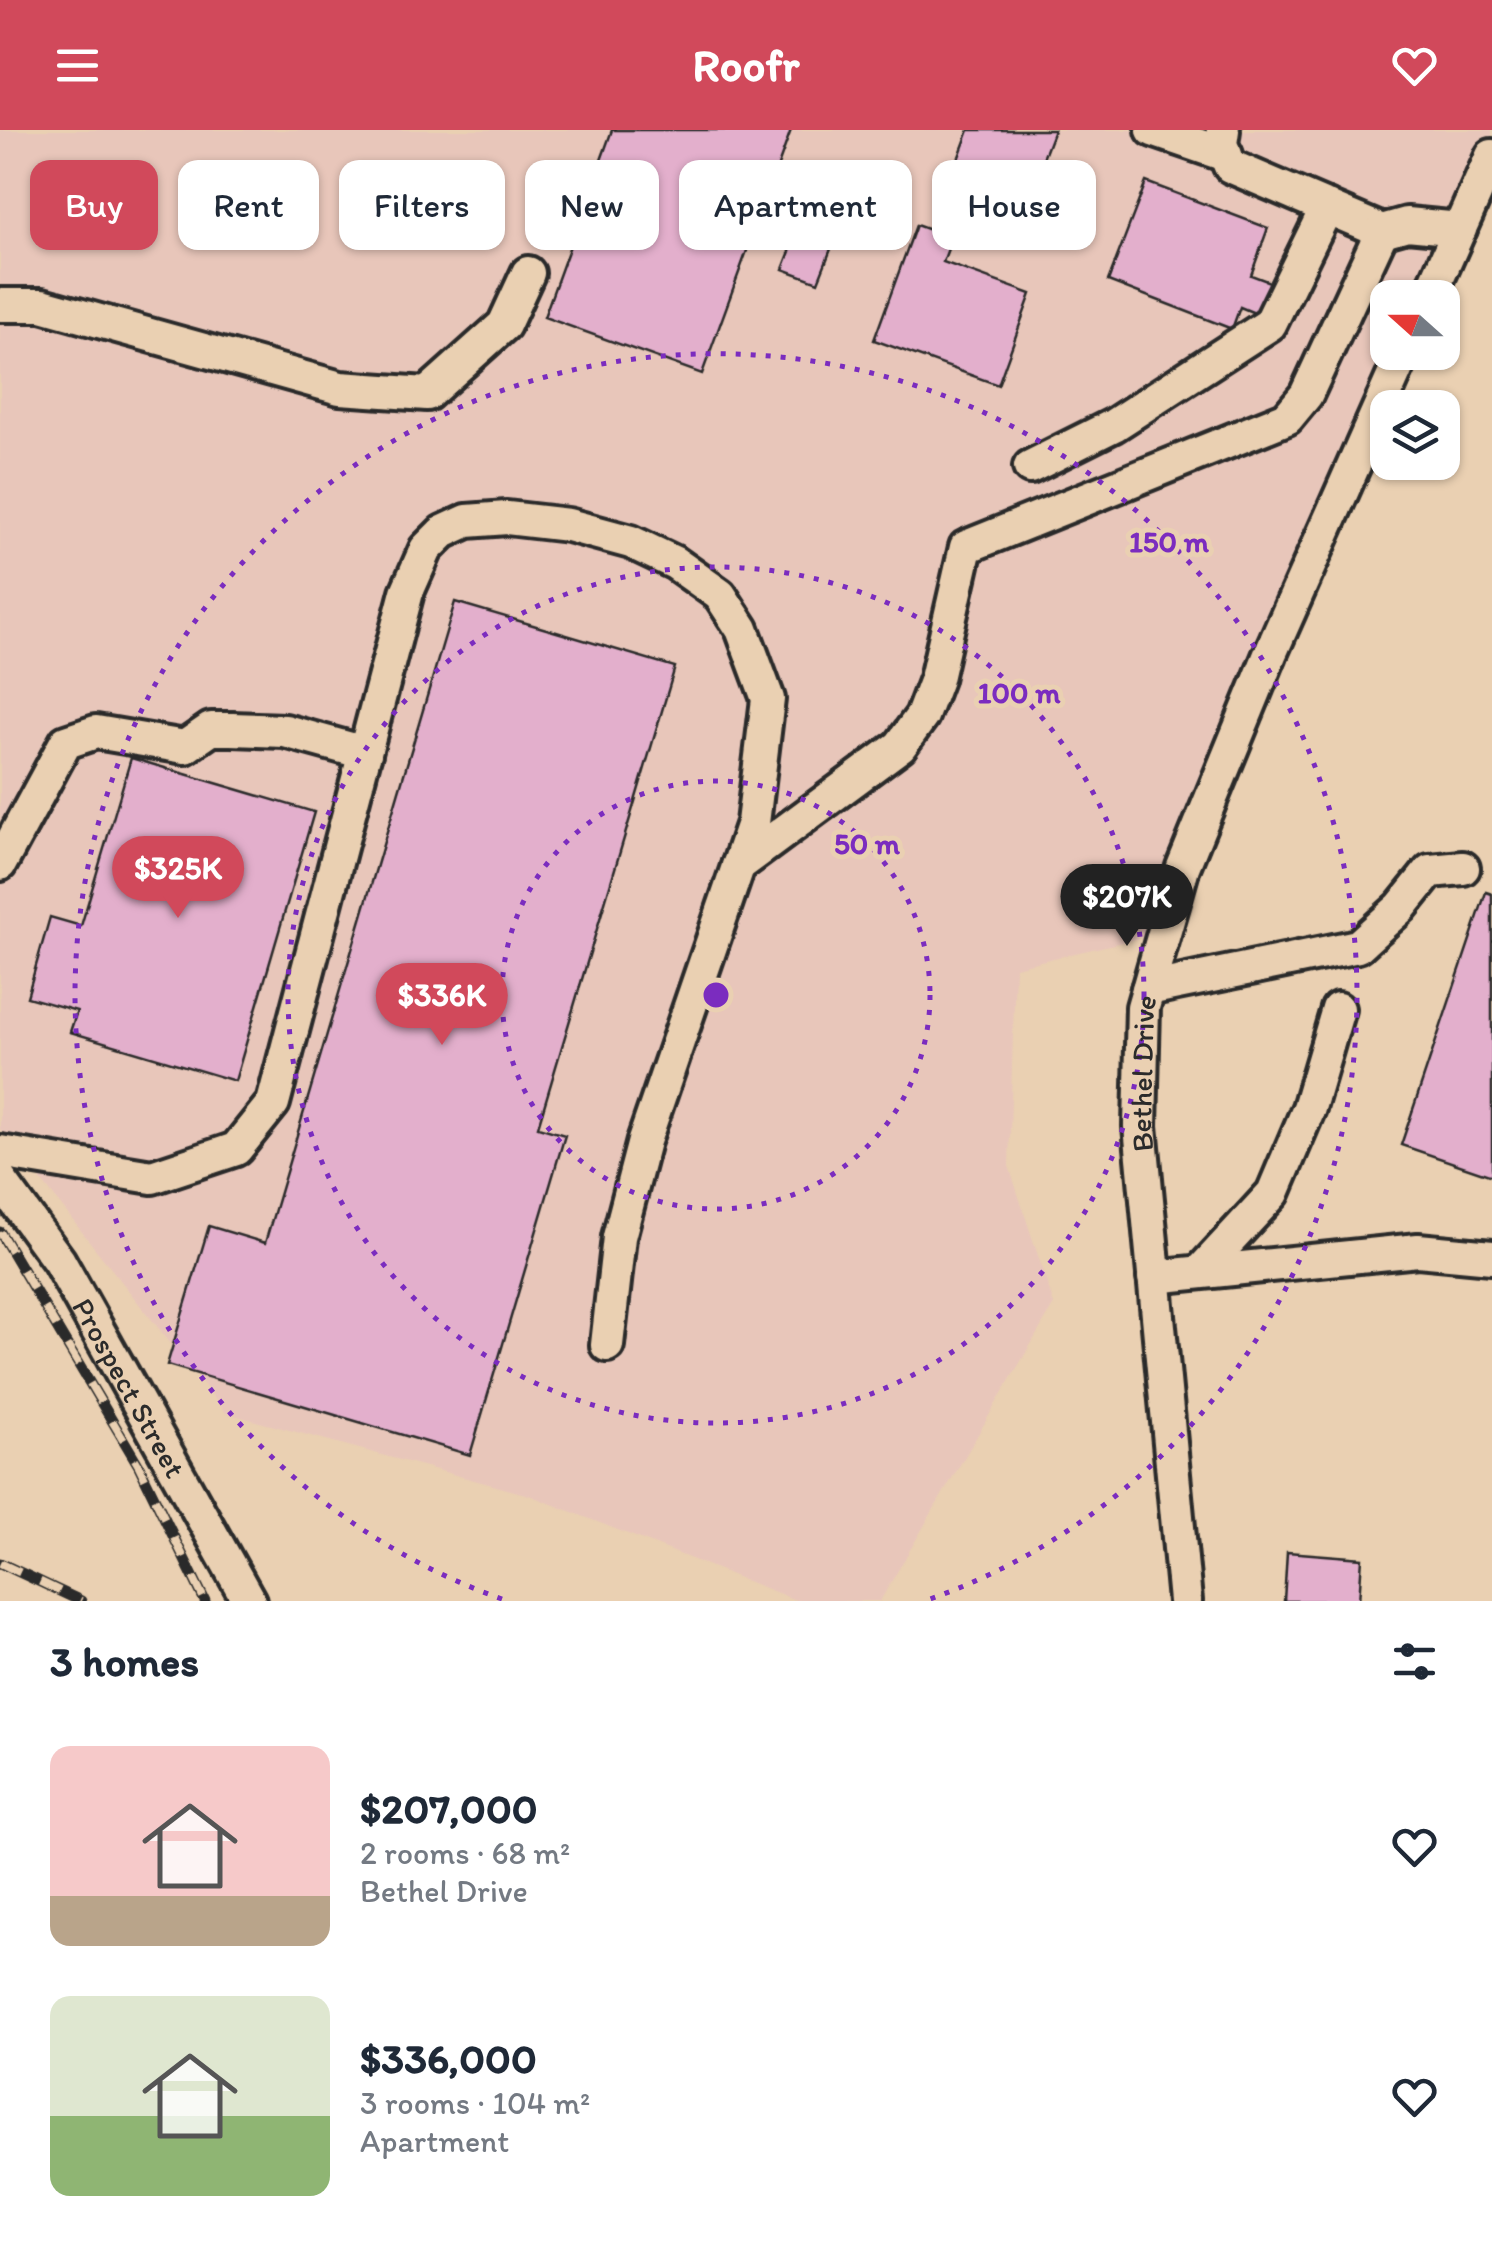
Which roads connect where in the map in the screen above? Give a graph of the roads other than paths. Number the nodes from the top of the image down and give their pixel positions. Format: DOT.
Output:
graph roads {
  1 [pos="1153,130"];
  2 [pos="1224,143"];
  3 [pos="1492,156"];
  4 [pos="1327,208"];
  5 [pos="1460,229"];
  6 [pos="1382,231"];
  7 [pos="528,272"];
  8 [pos="1437,280"];
  9 [pos="0,305"];
  10 [pos="1396,370"];
  11 [pos="1030,467"];
  12 [pos="365,752"];
  13 [pos="0,864"];
  14 [pos="738,866"];
  15 [pos="1463,868"];
  16 [pos="1148,989"];
  17 [pos="1338,1008"];
  18 [pos="0,1152"];
  19 [pos="0,1180"];
  20 [pos="1492,1258"];
  21 [pos="1200,1272"];
  22 [pos="1154,1276"];
  23 [pos="606,1346"];
  24 [pos="249,1601"];
  25 [pos="1185,1601"];
  1 -- 2 [label="street"];
  2 -- 4 [label="street"];
  3 -- 5 [label="street"];
  4 -- 6 [label="street"];
  4 -- 11 [label="street"];
  5 -- 6 [label="street"];
  5 -- 8 [label="street"];
  6 -- 14 [label="street"];
  7 -- 9 [label="street"];
  10 -- 16 [label="street, Bethel Drive"];
  12 -- 13 [label="street"];
  12 -- 14 [label="street"];
  12 -- 18 [label="street"];
  14 -- 23 [label="street"];
  15 -- 16 [label="street"];
  16 -- 22 [label="street, Bethel Drive"];
  17 -- 21 [label="street"];
  19 -- 24 [label="street, Prospect Street"];
  20 -- 21 [label="street"];
  21 -- 22 [label="street"];
  22 -- 25 [label="street, Bethel Drive"];
}
